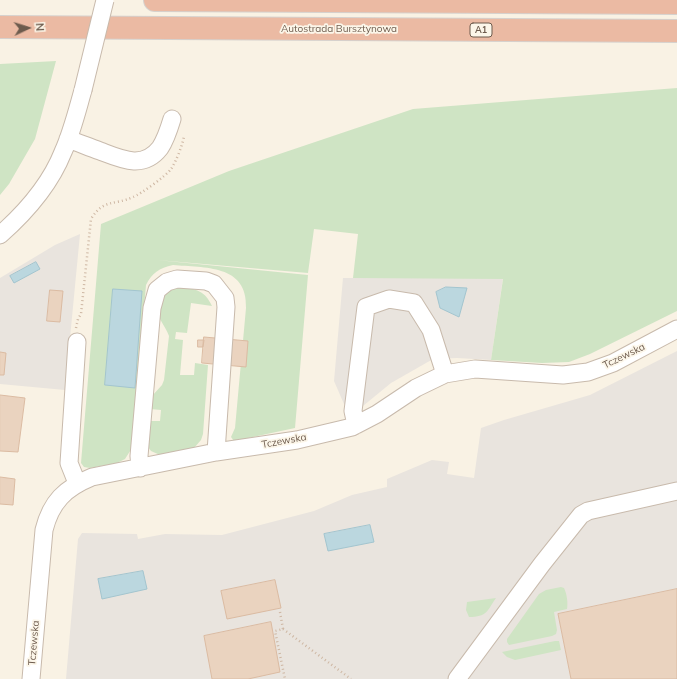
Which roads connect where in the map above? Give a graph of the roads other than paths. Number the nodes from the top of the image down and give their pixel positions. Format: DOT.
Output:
graph roads {
  1 [pos="105,0"];
  2 [pos="155,0"];
  3 [pos="677,3"];
  4 [pos="0,27"];
  5 [pos="677,31"];
  6 [pos="169,127"];
  7 [pos="68,139"];
  8 [pos="0,235"];
  9 [pos="677,329"];
  10 [pos="77,342"];
  11 [pos="445,374"];
  12 [pos="356,425"];
  13 [pos="216,452"];
  14 [pos="140,468"];
  15 [pos="77,483"];
  16 [pos="677,491"];
  17 [pos="31,679"];
  18 [pos="457,679"];
  1 -- 7 [label="street, bridge"];
  2 -- 3 [label="highway"];
  4 -- 5 [label="highway, Autostrada Bursztynowa / A1"];
  6 -- 7 [label="street"];
  7 -- 8 [label="street"];
  9 -- 11 [label="street, Tczewska"];
  10 -- 15 [label="street"];
  11 -- 12 [label="street, Tczewska"];
  11 -- 12 [label="street"];
  12 -- 13 [label="street, Tczewska"];
  13 -- 14 [label="street, Tczewska"];
  13 -- 14 [label="street"];
  14 -- 15 [label="street, Tczewska"];
  15 -- 17 [label="street, Tczewska"];
  16 -- 18 [label="street"];
}
